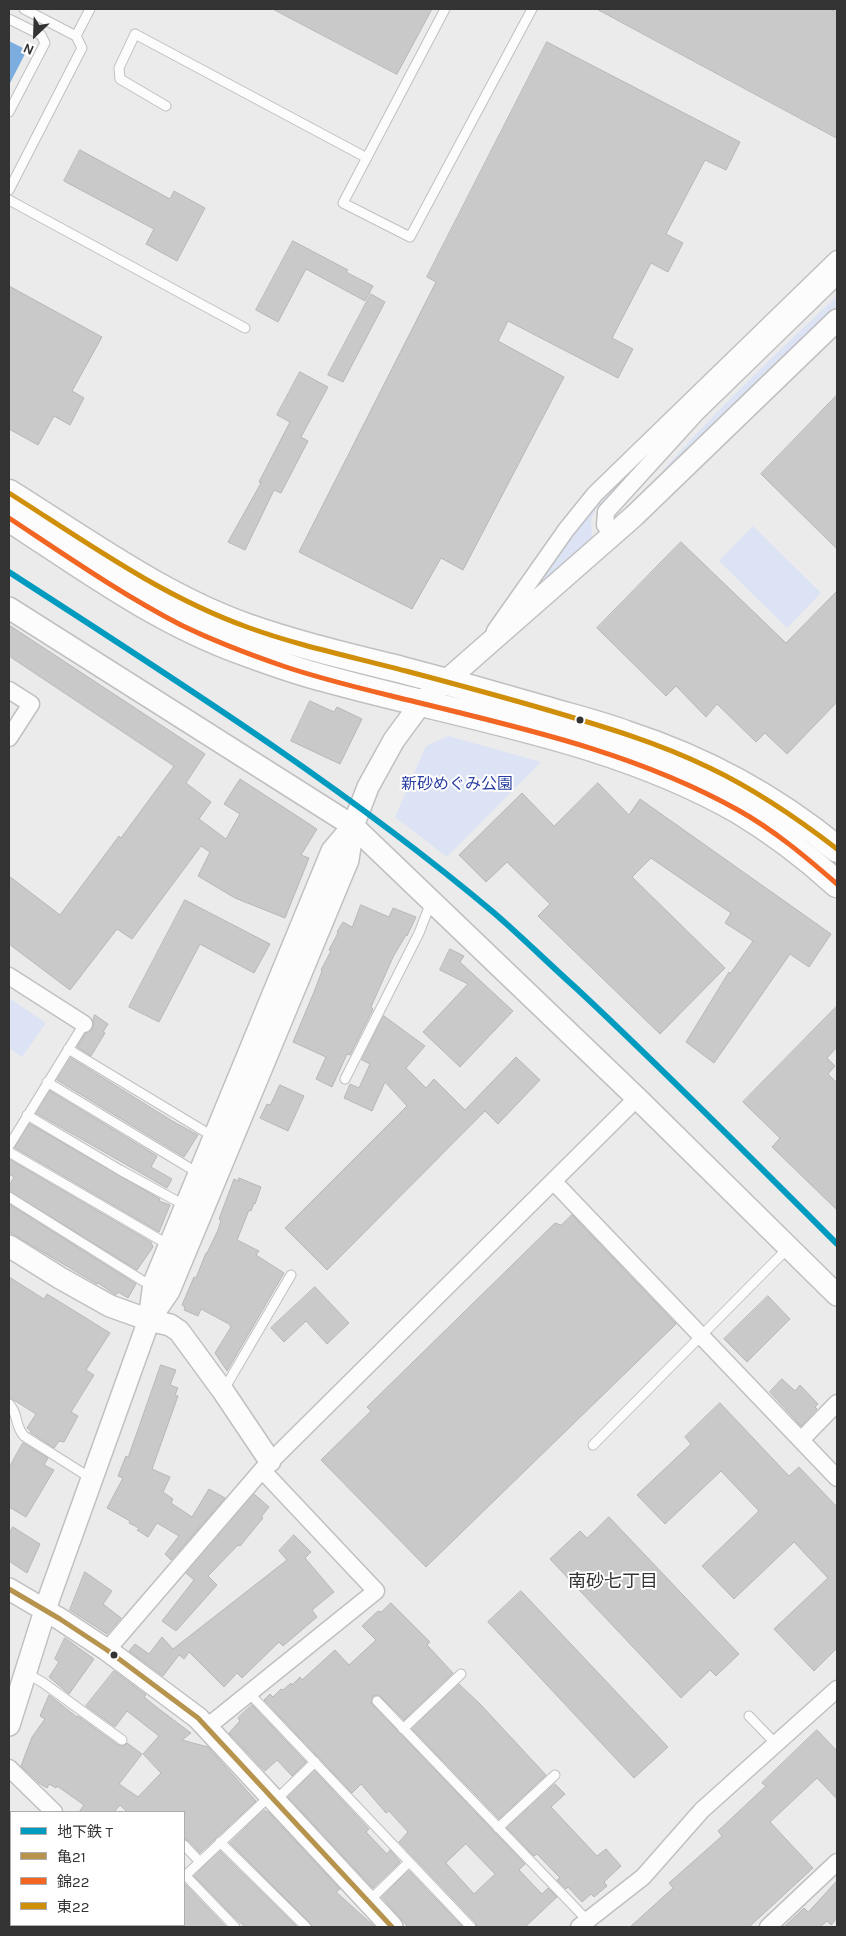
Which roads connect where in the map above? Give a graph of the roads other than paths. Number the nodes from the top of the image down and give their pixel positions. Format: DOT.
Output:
graph roads {
  1 [pos="24,9"];
  2 [pos="90,9"];
  3 [pos="446,9"];
  4 [pos="532,9"];
  5 [pos="9,19"];
  6 [pos="76,36"];
  7 [pos="166,106"];
  8 [pos="9,112"];
  9 [pos="367,158"];
  10 [pos="9,190"];
  11 [pos="9,200"];
  12 [pos="837,259"];
  13 [pos="837,276"];
  14 [pos="837,320"];
  15 [pos="245,328"];
  16 [pos="9,474"];
  17 [pos="9,493"];
  18 [pos="9,518"];
  19 [pos="9,535"];
  20 [pos="613,535"];
  21 [pos="117,560"];
  22 [pos="114,586"];
  23 [pos="9,608"];
  24 [pos="479,653"];
  25 [pos="447,682"];
  26 [pos="9,690"];
  27 [pos="422,702"];
  28 [pos="9,738"];
  29 [pos="353,826"];
  30 [pos="837,849"];
  31 [pos="837,884"];
  32 [pos="432,902"];
  33 [pos="9,976"];
  34 [pos="84,1024"];
  35 [pos="68,1049"];
  36 [pos="345,1079"];
  37 [pos="47,1082"];
  38 [pos="637,1098"];
  39 [pos="27,1115"];
  40 [pos="214,1137"];
  41 [pos="9,1146"];
  42 [pos="9,1152"];
  43 [pos="198,1174"];
  44 [pos="554,1182"];
  45 [pos="9,1197"];
  46 [pos="186,1206"];
  47 [pos="169,1245"];
  48 [pos="9,1246"];
  49 [pos="789,1247"];
  50 [pos="291,1275"];
  51 [pos="154,1283"];
  52 [pos="837,1295"];
  53 [pos="149,1320"];
  54 [pos="701,1336"];
  55 [pos="223,1391"];
  56 [pos="837,1403"];
  57 [pos="9,1404"];
  58 [pos="802,1440"];
  59 [pos="593,1445"];
  60 [pos="266,1466"];
  61 [pos="837,1478"];
  62 [pos="92,1479"];
  63 [pos="9,1589"];
  64 [pos="45,1610"];
  65 [pos="107,1650"];
  66 [pos="26,1672"];
  67 [pos="461,1674"];
  68 [pos="837,1689"];
  69 [pos="249,1692"];
  70 [pos="377,1701"];
  71 [pos="749,1716"];
  72 [pos="9,1725"];
  73 [pos="207,1727"];
  74 [pos="404,1729"];
  75 [pos="122,1740"];
  76 [pos="776,1744"];
  77 [pos="315,1762"];
  78 [pos="9,1768"];
  79 [pos="555,1775"];
  80 [pos="273,1798"];
  81 [pos="53,1811"];
  82 [pos="498,1828"];
  83 [pos="220,1842"];
  84 [pos="185,1846"];
  85 [pos="200,1862"];
  86 [pos="409,1862"];
  87 [pos="837,1862"];
  88 [pos="185,1876"];
  89 [pos="368,1902"];
  90 [pos="384,1922"];
  91 [pos="583,1924"];
  92 [pos="235,1927"];
  93 [pos="306,1927"];
  94 [pos="471,1927"];
  95 [pos="768,1927"];
  1 -- 6 [label="lane"];
  2 -- 6 [label="lane"];
  3 -- 9 [label="lane"];
  4 -- 9 [label="lane"];
  5 -- 8 [label="lane"];
  6 -- 10 [label="lane"];
  7 -- 9 [label="lane"];
  11 -- 15 [label="lane"];
  12 -- 24 [label="street"];
  13 -- 20 [label="street"];
  14 -- 20 [label="street"];
  16 -- 21 [label="main road"];
  17 -- 21 [label="main road"];
  18 -- 22 [label="main road"];
  19 -- 22 [label="main road"];
  20 -- 24 [label="street"];
  21 -- 25 [label="main road"];
  22 -- 27 [label="main road"];
  23 -- 29 [label="street"];
  24 -- 25 [label="street"];
  25 -- 27 [label="street"];
  25 -- 30 [label="main road"];
  26 -- 28 [label="street"];
  27 -- 29 [label="street"];
  27 -- 31 [label="main road"];
  29 -- 32 [label="street"];
  29 -- 40 [label="street"];
  29 -- 53 [label="street"];
  32 -- 36 [label="lane"];
  32 -- 38 [label="street"];
  33 -- 34 [label="street"];
  34 -- 35 [label="lane"];
  35 -- 37 [label="lane"];
  35 -- 40 [label="lane"];
  37 -- 39 [label="lane"];
  37 -- 43 [label="lane"];
  38 -- 44 [label="street"];
  38 -- 49 [label="street"];
  39 -- 41 [label="lane"];
  39 -- 46 [label="lane"];
  40 -- 43 [label="street"];
  42 -- 47 [label="lane"];
  43 -- 46 [label="street"];
  44 -- 54 [label="street"];
  44 -- 60 [label="street"];
  45 -- 51 [label="lane"];
  46 -- 47 [label="street"];
  47 -- 51 [label="street"];
  48 -- 53 [label="street"];
  49 -- 52 [label="street"];
  49 -- 54 [label="lane"];
  50 -- 55 [label="lane"];
  51 -- 53 [label="street"];
  53 -- 55 [label="street"];
  53 -- 62 [label="street"];
  54 -- 58 [label="street"];
  54 -- 59 [label="lane"];
  55 -- 60 [label="street"];
  56 -- 58 [label="street"];
  57 -- 62 [label="lane"];
  58 -- 61 [label="street"];
  60 -- 65 [label="street"];
  60 -- 69 [label="street"];
  62 -- 64 [label="street"];
  63 -- 64 [label="street"];
  64 -- 65 [label="street"];
  64 -- 66 [label="street"];
  65 -- 73 [label="street"];
  66 -- 72 [label="street"];
  66 -- 75 [label="lane"];
  67 -- 74 [label="lane"];
  68 -- 76 [label="street"];
  69 -- 73 [label="street"];
  69 -- 77 [label="lane"];
  70 -- 74 [label="lane"];
  71 -- 76 [label="lane"];
  73 -- 80 [label="street"];
  74 -- 82 [label="lane"];
  76 -- 91 [label="street"];
  77 -- 80 [label="lane"];
  77 -- 86 [label="lane"];
  78 -- 81 [label="street"];
  79 -- 82 [label="lane"];
  80 -- 83 [label="lane"];
  80 -- 89 [label="street"];
  82 -- 91 [label="lane"];
  83 -- 85 [label="lane"];
  83 -- 93 [label="lane"];
  84 -- 85 [label="lane"];
  85 -- 88 [label="lane"];
  86 -- 89 [label="lane"];
  86 -- 94 [label="lane"];
  87 -- 95 [label="street"];
  88 -- 92 [label="lane"];
  89 -- 90 [label="street"];
}
